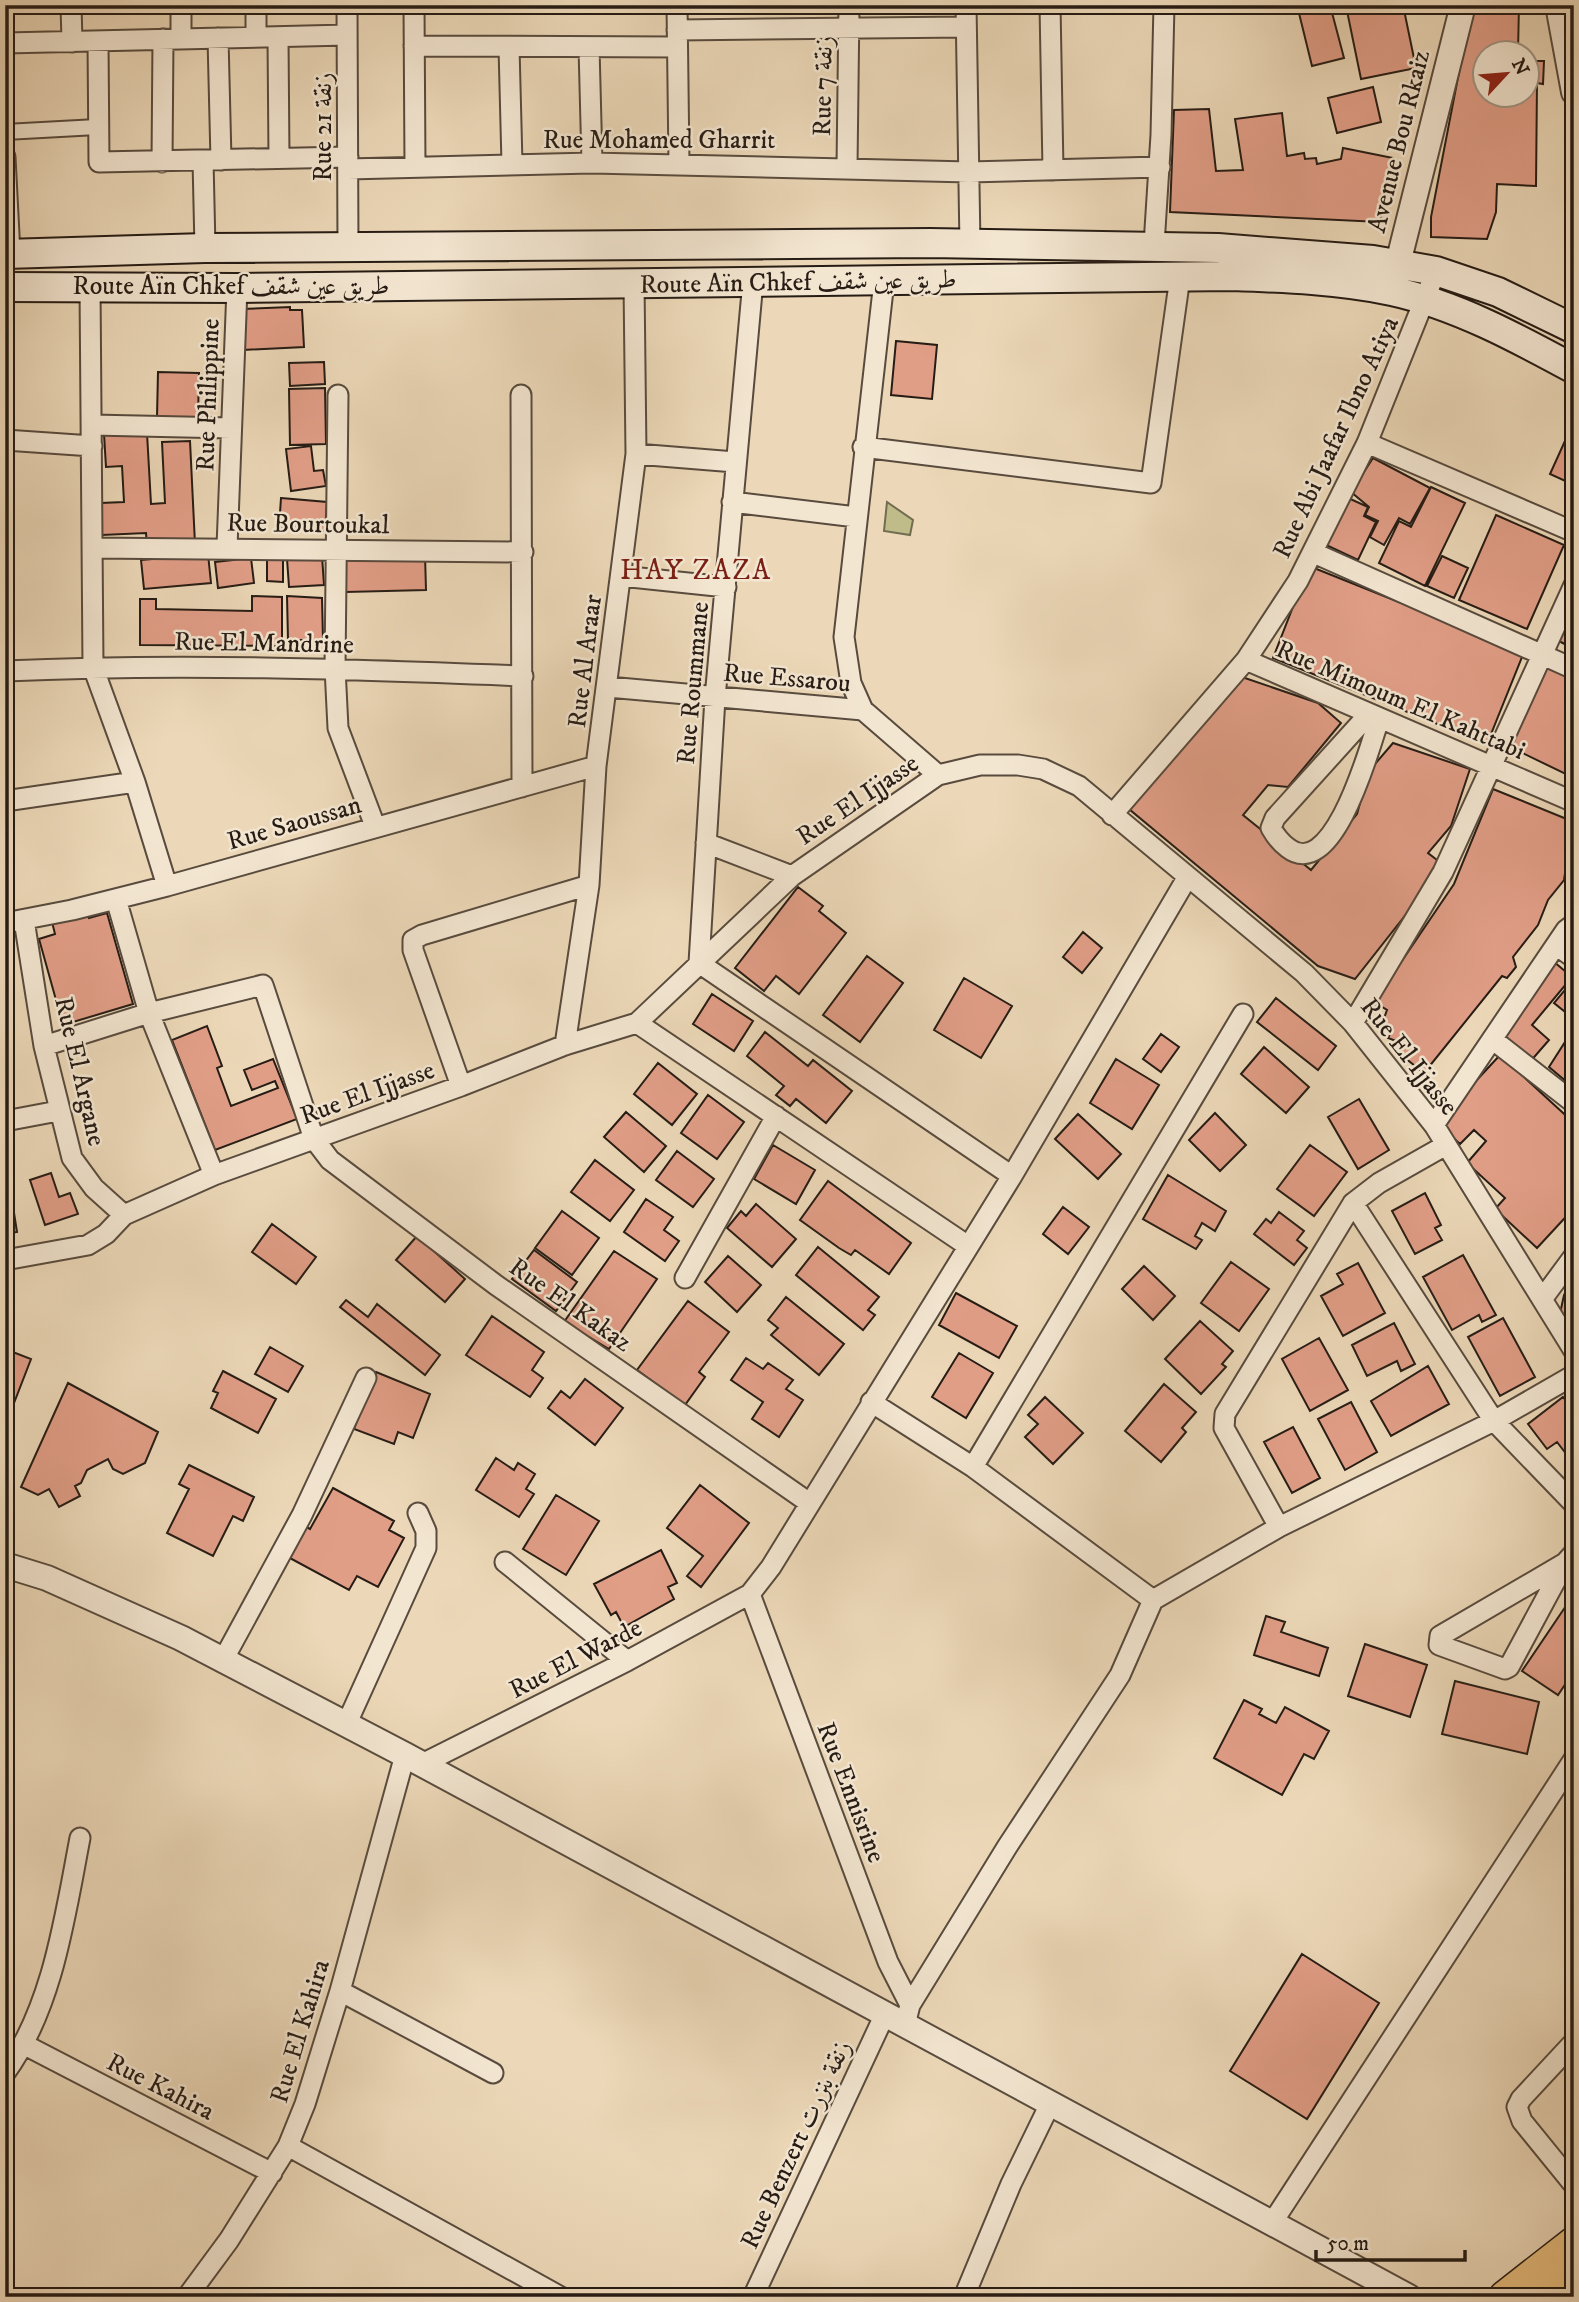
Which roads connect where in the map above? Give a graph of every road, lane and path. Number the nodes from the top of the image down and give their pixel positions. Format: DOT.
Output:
graph roads {
  1 [pos="71,5"];
  2 [pos="181,5"];
  3 [pos="257,5"];
  4 [pos="347,5"];
  5 [pos="414,5"];
  6 [pos="677,5"];
  7 [pos="849,5"];
  8 [pos="966,5"];
  9 [pos="1050,5"];
  10 [pos="1164,5"];
  11 [pos="1463,5"];
  12 [pos="1558,5"];
  13 [pos="848,27"];
  14 [pos="966,27"];
  15 [pos="347,35"];
  16 [pos="256,37"];
  17 [pos="278,37"];
  18 [pos="218,38"];
  19 [pos="677,38"];
  20 [pos="172,39"];
  21 [pos="72,42"];
  22 [pos="98,42"];
  23 [pos="5,43"];
  24 [pos="414,46"];
  25 [pos="509,47"];
  26 [pos="589,47"];
  27 [pos="1574,92"];
  28 [pos="97,127"];
  29 [pos="5,132"];
  30 [pos="5,157"];
  31 [pos="279,158"];
  32 [pos="212,160"];
  33 [pos="162,162"];
  34 [pos="348,163"];
  35 [pos="592,163"];
  36 [pos="512,164"];
  37 [pos="679,164"];
  38 [pos="415,167"];
  39 [pos="847,167"];
  40 [pos="1160,167"];
  41 [pos="1053,170"];
  42 [pos="970,172"];
  43 [pos="970,245"];
  44 [pos="1154,245"];
  45 [pos="205,248"];
  46 [pos="348,248"];
  47 [pos="8,254"];
  48 [pos="1398,263"];
  49 [pos="1436,271"];
  50 [pos="1180,277"];
  51 [pos="753,281"];
  52 [pos="884,281"];
  53 [pos="634,284"];
  54 [pos="90,286"];
  55 [pos="5,287"];
  56 [pos="237,288"];
  57 [pos="1392,291"];
  58 [pos="1426,300"];
  59 [pos="1574,329"];
  60 [pos="1574,369"];
  61 [pos="521,395"];
  62 [pos="338,396"];
  63 [pos="92,425"];
  64 [pos="231,428"];
  65 [pos="5,440"];
  66 [pos="1367,443"];
  67 [pos="92,446"];
  68 [pos="863,447"];
  69 [pos="636,454"];
  70 [pos="735,462"];
  71 [pos="732,502"];
  72 [pos="856,517"];
  73 [pos="1574,532"];
  74 [pos="227,547"];
  75 [pos="93,548"];
  76 [pos="335,550"];
  77 [pos="523,552"];
  78 [pos="1314,553"];
  79 [pos="621,576"];
  80 [pos="1574,585"];
  81 [pos="726,587"];
  82 [pos="1542,655"];
  83 [pos="1246,660"];
  84 [pos="93,667"];
  85 [pos="335,668"];
  86 [pos="1574,669"];
  87 [pos="5,671"];
  88 [pos="523,676"];
  89 [pos="608,687"];
  90 [pos="715,698"];
  91 [pos="863,710"];
  92 [pos="1374,717"];
  93 [pos="596,766"];
  94 [pos="1492,766"];
  95 [pos="938,775"];
  96 [pos="135,782"];
  97 [pos="522,787"];
  98 [pos="5,801"];
  99 [pos="1574,802"];
  100 [pos="1112,815"];
  101 [pos="375,826"];
  102 [pos="706,843"];
  103 [pos="792,876"];
  104 [pos="1187,878"];
  105 [pos="589,885"];
  106 [pos="167,886"];
  107 [pos="116,899"];
  108 [pos="14,921"];
  109 [pos="1574,924"];
  110 [pos="1556,946"];
  111 [pos="1574,958"];
  112 [pos="699,963"];
  113 [pos="149,1013"];
  114 [pos="1243,1014"];
  115 [pos="637,1023"];
  116 [pos="1353,1023"];
  117 [pos="1492,1039"];
  118 [pos="565,1045"];
  119 [pos="44,1046"];
  120 [pos="461,1086"];
  121 [pos="1574,1103"];
  122 [pos="58,1111"];
  123 [pos="776,1116"];
  124 [pos="5,1121"];
  125 [pos="1434,1125"];
  126 [pos="314,1139"];
  127 [pos="1446,1145"];
  128 [pos="214,1175"];
  129 [pos="1012,1176"];
  130 [pos="1353,1203"];
  131 [pos="124,1215"];
  132 [pos="968,1246"];
  133 [pos="1574,1256"];
  134 [pos="5,1260"];
  135 [pos="685,1278"];
  136 [pos="1543,1298"];
  137 [pos="1574,1350"];
  138 [pos="1574,1376"];
  139 [pos="366,1378"];
  140 [pos="871,1402"];
  141 [pos="1494,1420"];
  142 [pos="973,1467"];
  143 [pos="808,1502"];
  144 [pos="1574,1504"];
  145 [pos="418,1513"];
  146 [pos="1279,1527"];
  147 [pos="1569,1558"];
  148 [pos="505,1562"];
  149 [pos="5,1565"];
  150 [pos="750,1594"];
  151 [pos="1153,1600"];
  152 [pos="627,1661"];
  153 [pos="222,1662"];
  154 [pos="345,1725"];
  155 [pos="1574,1759"];
  156 [pos="414,1760"];
  157 [pos="80,1838"];
  158 [pos="340,1991"];
  159 [pos="900,2015"];
  160 [pos="1574,2042"];
  161 [pos="25,2045"];
  162 [pos="5,2073"];
  163 [pos="493,2073"];
  164 [pos="1051,2102"];
  165 [pos="288,2146"];
  166 [pos="272,2173"];
  167 [pos="1574,2185"];
  168 [pos="1272,2223"];
  169 [pos="1574,2243"];
  170 [pos="1574,2282"];
  171 [pos="187,2297"];
  172 [pos="561,2297"];
  173 [pos="753,2297"];
  174 [pos="964,2297"];
  175 [pos="1409,2297"];
  176 [pos="1505,2297"];
  177 [pos="1555,2297"];
  1 -- 21 [label="street"];
  2 -- 20 [label="street"];
  3 -- 16 [label="street"];
  4 -- 15 [label="street, Rue 21 زنقة"];
  5 -- 24 [label="street"];
  6 -- 19 [label="street"];
  7 -- 13 [label="street, Rue 7 زنقة"];
  8 -- 14 [label="street"];
  9 -- 41 [label="street"];
  10 -- 40 [label="street"];
  11 -- 48 [label="street, Avenue Bou Rkaiz"];
  12 -- 27 [label="street"];
  13 -- 14 [label="street"];
  13 -- 19 [label="street"];
  13 -- 39 [label="street, Rue 7 زنقة"];
  14 -- 42 [label="street"];
  15 -- 17 [label="street"];
  15 -- 34 [label="street, Rue 21 زنقة"];
  16 -- 17 [label="street"];
  16 -- 18 [label="street"];
  17 -- 31 [label="street"];
  18 -- 20 [label="street"];
  18 -- 32 [label="street"];
  19 -- 26 [label="street"];
  19 -- 37 [label="street"];
  20 -- 22 [label="street"];
  20 -- 33 [label="street"];
  21 -- 22 [label="street"];
  21 -- 23 [label="street"];
  22 -- 28 [label="street"];
  24 -- 25 [label="street"];
  24 -- 38 [label="street"];
  25 -- 26 [label="street"];
  25 -- 36 [label="street"];
  26 -- 35 [label="street"];
  28 -- 29 [label="street"];
  28 -- 33 [label="street, Rue Mohamed Gharrit"];
  30 -- 47 [label="street"];
  31 -- 32 [label="street, Rue Mohamed Gharrit"];
  31 -- 34 [label="street, Rue Mohamed Gharrit"];
  32 -- 33 [label="street, Rue Mohamed Gharrit"];
  32 -- 45 [label="street"];
  34 -- 38 [label="street, Rue Mohamed Gharrit"];
  34 -- 46 [label="street, Rue 21 زنقة"];
  35 -- 36 [label="street, Rue Mohamed Gharrit"];
  35 -- 37 [label="street, Rue Mohamed Gharrit"];
  36 -- 38 [label="street, Rue Mohamed Gharrit"];
  37 -- 39 [label="street, Rue Mohamed Gharrit"];
  39 -- 42 [label="street, Rue Mohamed Gharrit"];
  40 -- 41 [label="street, Rue Mohamed Gharrit"];
  40 -- 44 [label="street"];
  41 -- 42 [label="street, Rue Mohamed Gharrit"];
  42 -- 43 [label="street"];
  43 -- 44 [label="main road, Route Aïn Chkef طريق عين شقف"];
  43 -- 46 [label="main road, Route Aïn Chkef طريق عين شقف"];
  44 -- 48 [label="main road, Route Aïn Chkef طريق عين شقف"];
  45 -- 46 [label="main road, Route Aïn Chkef طريق عين شقف"];
  45 -- 47 [label="main road, Route Aïn Chkef طريق عين شقف"];
  48 -- 49 [label="main road, Route Aïn Chkef طريق عين شقف"];
  48 -- 57 [label="street, Avenue Bou Rkaiz"];
  49 -- 58 [label="street, Rue Abi Jaafar Ibno Atiya"];
  49 -- 59 [label="main road, Route Aïn Chkef طريق عين شقف"];
  50 -- 52 [label="main road, Route Aïn Chkef طريق عين شقف"];
  50 -- 57 [label="main road, Route Aïn Chkef طريق عين شقف"];
  50 -- 68 [label="street"];
  51 -- 52 [label="main road, Route Aïn Chkef طريق عين شقف"];
  51 -- 53 [label="main road, Route Aïn Chkef طريق عين شقف"];
  51 -- 70 [label="street, Rue Roummane"];
  52 -- 68 [label="street"];
  53 -- 56 [label="main road, Route Aïn Chkef طريق عين شقف"];
  53 -- 69 [label="street, Rue Al Araar"];
  54 -- 55 [label="main road, Route Aïn Chkef طريق عين شقف"];
  54 -- 56 [label="main road, Route Aïn Chkef طريق عين شقف"];
  54 -- 63 [label="street"];
  56 -- 64 [label="street, Rue Philippine"];
  57 -- 58 [label="main road, Route Aïn Chkef طريق عين شقف"];
  58 -- 60 [label="main road, Route Aïn Chkef طريق عين شقف"];
  58 -- 66 [label="street, Rue Abi Jaafar Ibno Atiya"];
  61 -- 77 [label="street"];
  62 -- 76 [label="street"];
  63 -- 64 [label="street"];
  63 -- 67 [label="street"];
  64 -- 74 [label="street, Rue Philippine"];
  65 -- 67 [label="street"];
  66 -- 73 [label="street"];
  66 -- 78 [label="street, Rue Abi Jaafar Ibno Atiya"];
  67 -- 75 [label="street"];
  68 -- 72 [label="street"];
  69 -- 70 [label="street"];
  69 -- 79 [label="street, Rue Al Araar"];
  70 -- 71 [label="street, Rue Roummane"];
  71 -- 72 [label="street"];
  71 -- 81 [label="street, Rue Roummane"];
  72 -- 91 [label="street"];
  74 -- 75 [label="street, Rue Bourtoukal"];
  74 -- 76 [label="street, Rue Bourtoukal"];
  75 -- 84 [label="street"];
  76 -- 77 [label="street, Rue Bourtoukal"];
  76 -- 85 [label="street"];
  77 -- 88 [label="street"];
  78 -- 82 [label="street"];
  78 -- 83 [label="street, Rue Abi Jaafar Ibno Atiya"];
  79 -- 81 [label="street"];
  79 -- 89 [label="street, Rue Al Araar"];
  80 -- 82 [label="street"];
  81 -- 90 [label="street, Rue Roummane"];
  82 -- 86 [label="street"];
  82 -- 94 [label="street"];
  83 -- 92 [label="street, Rue Mimoum El Kahttabi"];
  83 -- 100 [label="street, Rue Abi Jaafar Ibno Atiya"];
  84 -- 85 [label="street, Rue El Mandrine"];
  84 -- 87 [label="street, Rue El Mandrine"];
  84 -- 96 [label="street"];
  85 -- 88 [label="street, Rue El Mandrine"];
  85 -- 101 [label="street"];
  88 -- 97 [label="street"];
  89 -- 90 [label="street, Rue Essarou"];
  89 -- 93 [label="street, Rue Al Araar"];
  90 -- 91 [label="street, Rue Essarou"];
  90 -- 102 [label="street, Rue Roummane"];
  91 -- 95 [label="street, Rue Essarou"];
  92 -- 92 [label="street"];
  92 -- 94 [label="street, Rue Mimoum El Kahttabi"];
  93 -- 97 [label="street, Rue Saoussan"];
  93 -- 105 [label="street, Rue Al Araar"];
  94 -- 99 [label="street, Rue Mimoum El Kahttabi"];
  94 -- 116 [label="street"];
  95 -- 100 [label="street, Rue El Ijjasse"];
  95 -- 103 [label="street, Rue El Ijjasse"];
  96 -- 98 [label="street"];
  96 -- 106 [label="street"];
  97 -- 101 [label="street, Rue Saoussan"];
  100 -- 104 [label="street, Rue El Ijjasse"];
  101 -- 106 [label="street, Rue Saoussan"];
  102 -- 103 [label="street"];
  102 -- 112 [label="street, Rue Roummane"];
  103 -- 112 [label="street, Rue El Ijjasse"];
  104 -- 116 [label="street, Rue El Ijjasse"];
  104 -- 129 [label="street"];
  105 -- 118 [label="street, Rue Al Araar"];
  105 -- 120 [label="street"];
  106 -- 107 [label="street, Rue Saoussan"];
  107 -- 108 [label="street, Rue Saoussan"];
  107 -- 113 [label="street"];
  108 -- 119 [label="street, Rue El Argane"];
  109 -- 110 [label="street"];
  110 -- 111 [label="street"];
  110 -- 117 [label="street"];
  112 -- 115 [label="street, Rue El Ijjasse"];
  112 -- 129 [label="street"];
  113 -- 119 [label="street"];
  113 -- 126 [label="street"];
  113 -- 128 [label="street"];
  114 -- 142 [label="street"];
  115 -- 118 [label="street, Rue El Ijjasse"];
  115 -- 123 [label="street"];
  116 -- 125 [label="street, Rue El Ijjasse"];
  117 -- 121 [label="street"];
  117 -- 125 [label="street"];
  118 -- 120 [label="street, Rue El Ijjasse"];
  119 -- 122 [label="street, Rue El Argane"];
  120 -- 126 [label="street, Rue El Ijjasse"];
  122 -- 124 [label="street"];
  122 -- 131 [label="street, Rue El Argane"];
  123 -- 132 [label="street"];
  123 -- 135 [label="street"];
  125 -- 127 [label="street, Rue El Ijjasse"];
  126 -- 128 [label="street, Rue El Ijjasse"];
  126 -- 143 [label="street, Rue El Kakaz"];
  127 -- 130 [label="street"];
  127 -- 136 [label="street, Rue El Ijjasse"];
  128 -- 131 [label="street, Rue El Ijjasse"];
  129 -- 132 [label="street"];
  130 -- 141 [label="street"];
  130 -- 146 [label="street"];
  131 -- 134 [label="street, Rue El Ijjasse"];
  132 -- 140 [label="street"];
  133 -- 136 [label="street"];
  136 -- 137 [label="street, Rue El Ijjasse"];
  138 -- 141 [label="street"];
  139 -- 153 [label="street"];
  140 -- 142 [label="street"];
  140 -- 143 [label="street"];
  141 -- 144 [label="street"];
  141 -- 146 [label="street"];
  142 -- 151 [label="street"];
  143 -- 150 [label="street"];
  145 -- 154 [label="street"];
  146 -- 151 [label="street"];
  147 -- 147 [label="street"];
  148 -- 152 [label="street"];
  149 -- 153 [label="street"];
  150 -- 152 [label="street, Rue El Warde"];
  150 -- 159 [label="street, Rue Ennisrine"];
  151 -- 159 [label="street, Rue Benzert زنقة بنزرت"];
  152 -- 156 [label="street, Rue El Warde"];
  153 -- 154 [label="street"];
  154 -- 156 [label="street"];
  155 -- 168 [label="street"];
  156 -- 158 [label="street, Rue El Kahira"];
  156 -- 159 [label="street"];
  157 -- 161 [label="street"];
  158 -- 163 [label="street"];
  158 -- 165 [label="street, Rue El Kahira"];
  159 -- 164 [label="street"];
  159 -- 173 [label="street, Rue Benzert زنقة بنزرت"];
  160 -- 167 [label="street"];
  161 -- 162 [label="street"];
  161 -- 166 [label="street, Rue Kahira"];
  164 -- 168 [label="street"];
  164 -- 174 [label="street"];
  165 -- 166 [label="street, Rue El Kahira"];
  165 -- 172 [label="street"];
  166 -- 171 [label="street, Rue El Kahira"];
  168 -- 175 [label="street"];
  169 -- 176 [label="main road"];
  170 -- 177 [label="main road"];
}
